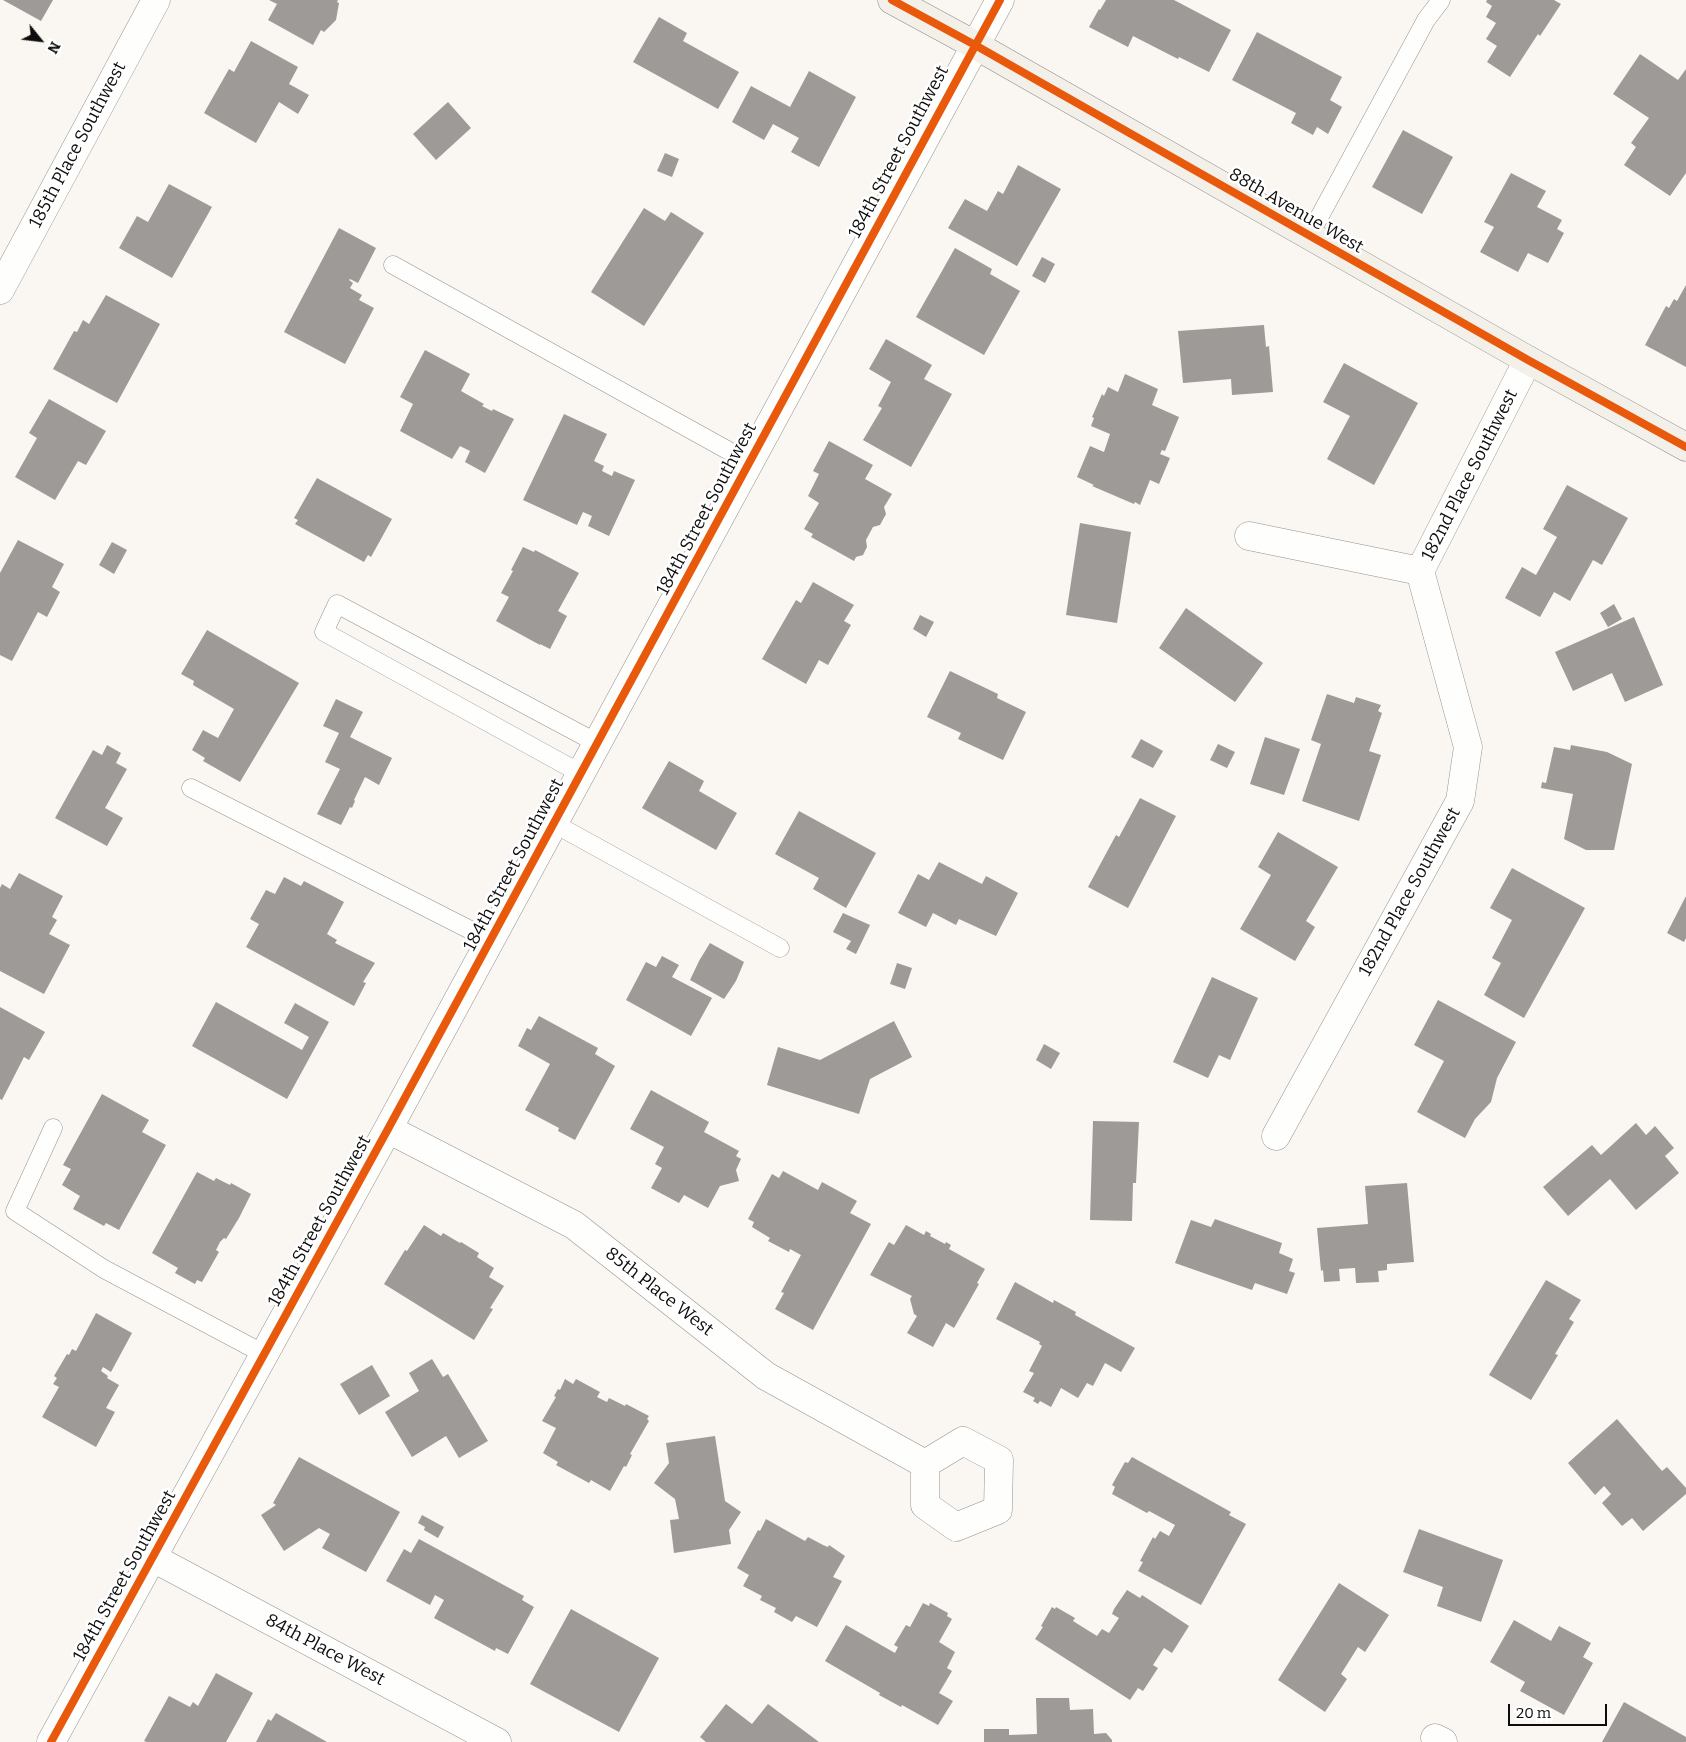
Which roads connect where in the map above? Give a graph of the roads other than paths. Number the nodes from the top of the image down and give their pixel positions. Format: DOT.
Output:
graph roads {
  1 [pos="156,0"];
  2 [pos="892,0"];
  3 [pos="1000,0"];
  4 [pos="1440,0"];
  5 [pos="975,45"];
  6 [pos="1309,236"];
  7 [pos="393,265"];
  8 [pos="0,290"];
  9 [pos="1528,360"];
  10 [pos="1686,448"];
  11 [pos="749,462"];
  12 [pos="1249,536"];
  13 [pos="1420,571"];
  14 [pos="597,743"];
  15 [pos="580,773"];
  16 [pos="190,788"];
  17 [pos="553,823"];
  18 [pos="490,940"];
  19 [pos="780,948"];
  20 [pos="53,1128"];
  21 [pos="388,1128"];
  22 [pos="1276,1136"];
  23 [pos="264,1354"];
  24 [pos="925,1464"];
  25 [pos="153,1558"];
  26 [pos="51,1742"];
  27 [pos="497,1742"];
  1 -- 8 [label="street, 185th Place Southwest"];
  2 -- 5 [label="street, 88th Avenue West"];
  3 -- 5 [label="street, 184th Street Southwest"];
  4 -- 6 [label="lane"];
  5 -- 6 [label="street, 88th Avenue West"];
  5 -- 11 [label="street, 184th Street Southwest"];
  6 -- 9 [label="street, 88th Avenue West"];
  7 -- 11 [label="lane"];
  9 -- 10 [label="street, 88th Avenue West"];
  9 -- 13 [label="street, 182nd Place Southwest"];
  11 -- 14 [label="street, 184th Street Southwest"];
  12 -- 13 [label="street"];
  13 -- 22 [label="street, 182nd Place Southwest"];
  14 -- 15 [label="street, 184th Street Southwest"];
  14 -- 15 [label="lane"];
  15 -- 17 [label="street, 184th Street Southwest"];
  16 -- 18 [label="lane"];
  17 -- 18 [label="street, 184th Street Southwest"];
  17 -- 19 [label="lane"];
  18 -- 21 [label="street, 184th Street Southwest"];
  20 -- 23 [label="lane"];
  21 -- 23 [label="street, 184th Street Southwest"];
  21 -- 24 [label="street, 85th Place West"];
  23 -- 25 [label="street, 184th Street Southwest"];
  25 -- 26 [label="street, 184th Street Southwest"];
  25 -- 27 [label="street, 84th Place West"];
}
